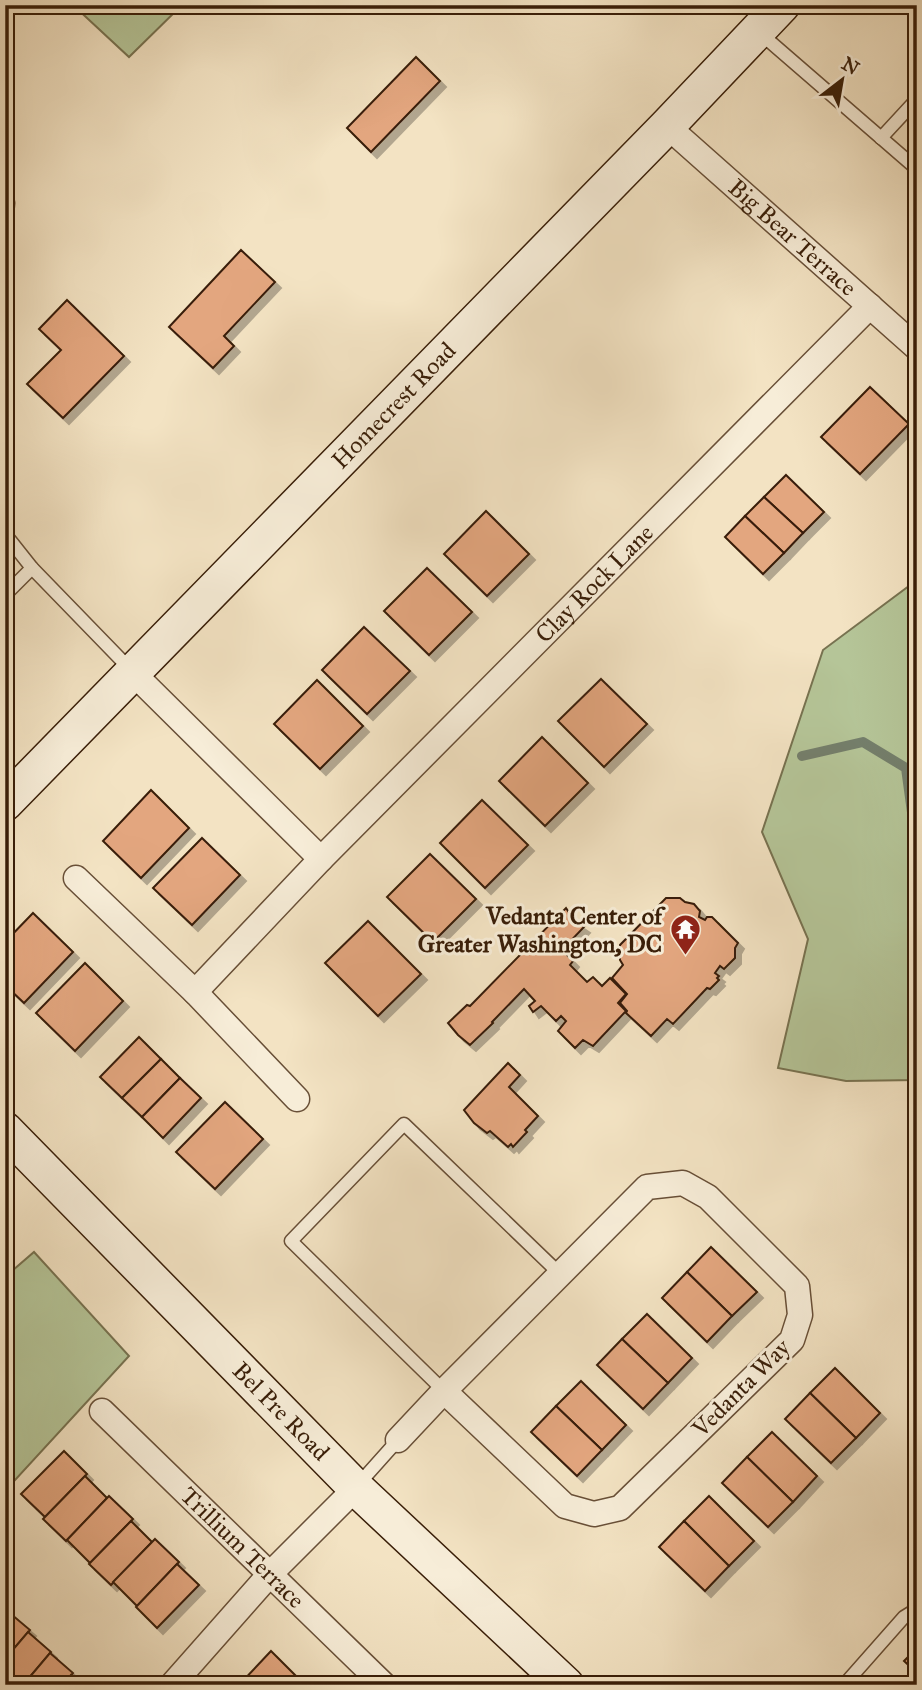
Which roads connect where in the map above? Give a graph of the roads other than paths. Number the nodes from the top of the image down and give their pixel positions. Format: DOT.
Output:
graph roads {
  1 [pos="782,5"];
  2 [pos="757,31"];
  3 [pos="917,100"];
  4 [pos="667,126"];
  5 [pos="881,138"];
  6 [pos="917,169"];
  7 [pos="5,202"];
  8 [pos="5,235"];
  9 [pos="870,306"];
  10 [pos="917,348"];
  11 [pos="5,534"];
  12 [pos="32,568"];
  13 [pos="5,595"];
  14 [pos="132,672"];
  15 [pos="5,803"];
  16 [pos="321,859"];
  17 [pos="76,878"];
  18 [pos="195,992"];
  19 [pos="298,1099"];
  20 [pos="5,1130"];
  21 [pos="560,1274"];
  22 [pos="444,1391"];
  23 [pos="102,1411"];
  24 [pos="398,1440"];
  25 [pos="356,1488"];
  26 [pos="270,1574"];
  27 [pos="917,1609"];
  28 [pos="172,1685"];
  29 [pos="384,1685"];
  30 [pos="566,1685"];
  31 [pos="844,1685"];
  1 -- 2 [label="street, Homecrest Road"];
  2 -- 4 [label="street, Homecrest Road"];
  2 -- 5 [label="lane"];
  3 -- 5 [label="lane"];
  4 -- 9 [label="street, Big Bear Terrace"];
  4 -- 14 [label="street, Homecrest Road"];
  5 -- 6 [label="lane"];
  7 -- 8 [label="lane"];
  9 -- 10 [label="street, Big Bear Terrace"];
  9 -- 16 [label="street, Clay Rock Lane"];
  11 -- 12 [label="lane"];
  12 -- 13 [label="lane"];
  12 -- 14 [label="lane"];
  14 -- 15 [label="street, Homecrest Road"];
  14 -- 16 [label="street"];
  16 -- 18 [label="street, Clay Rock Lane"];
  17 -- 18 [label="street"];
  18 -- 19 [label="street"];
  20 -- 25 [label="street, Bel Pre Road"];
  21 -- 22 [label="street, Vedanta Way"];
  21 -- 22 [label="lane"];
  21 -- 22 [label="street, Vedanta Way"];
  22 -- 24 [label="street, Vedanta Way"];
  23 -- 26 [label="street, Trillium Terrace"];
  24 -- 25 [label="lane"];
  25 -- 26 [label="street"];
  25 -- 30 [label="street, Bel Pre Road"];
  26 -- 28 [label="street"];
  26 -- 29 [label="street, Trillium Terrace"];
  27 -- 31 [label="lane"];
}
